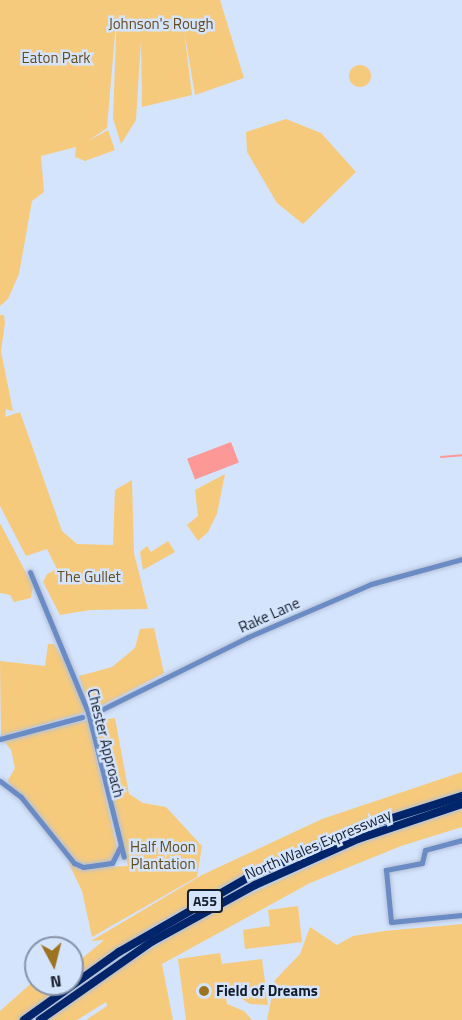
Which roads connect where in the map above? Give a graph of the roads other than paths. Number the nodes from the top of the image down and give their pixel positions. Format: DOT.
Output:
graph roads {
  1 [pos="462,559"];
  2 [pos="30,572"];
  3 [pos="93,714"];
  4 [pos="82,717"];
  5 [pos="0,739"];
  6 [pos="0,781"];
  7 [pos="462,796"];
  8 [pos="462,804"];
  9 [pos="462,840"];
  10 [pos="120,844"];
  11 [pos="124,856"];
  12 [pos="462,915"];
  13 [pos="24,1020"];
  14 [pos="40,1020"];
  1 -- 3 [label="street, Rake Lane"];
  2 -- 10 [label="street, Chester Approach"];
  4 -- 5 [label="street"];
  6 -- 10 [label="street"];
  7 -- 13 [label="highway, North Wales Expressway / A55"];
  8 -- 14 [label="highway, North Wales Expressway / A55"];
  9 -- 12 [label="street"];
  10 -- 11 [label="street, Chester Approach"];
}
